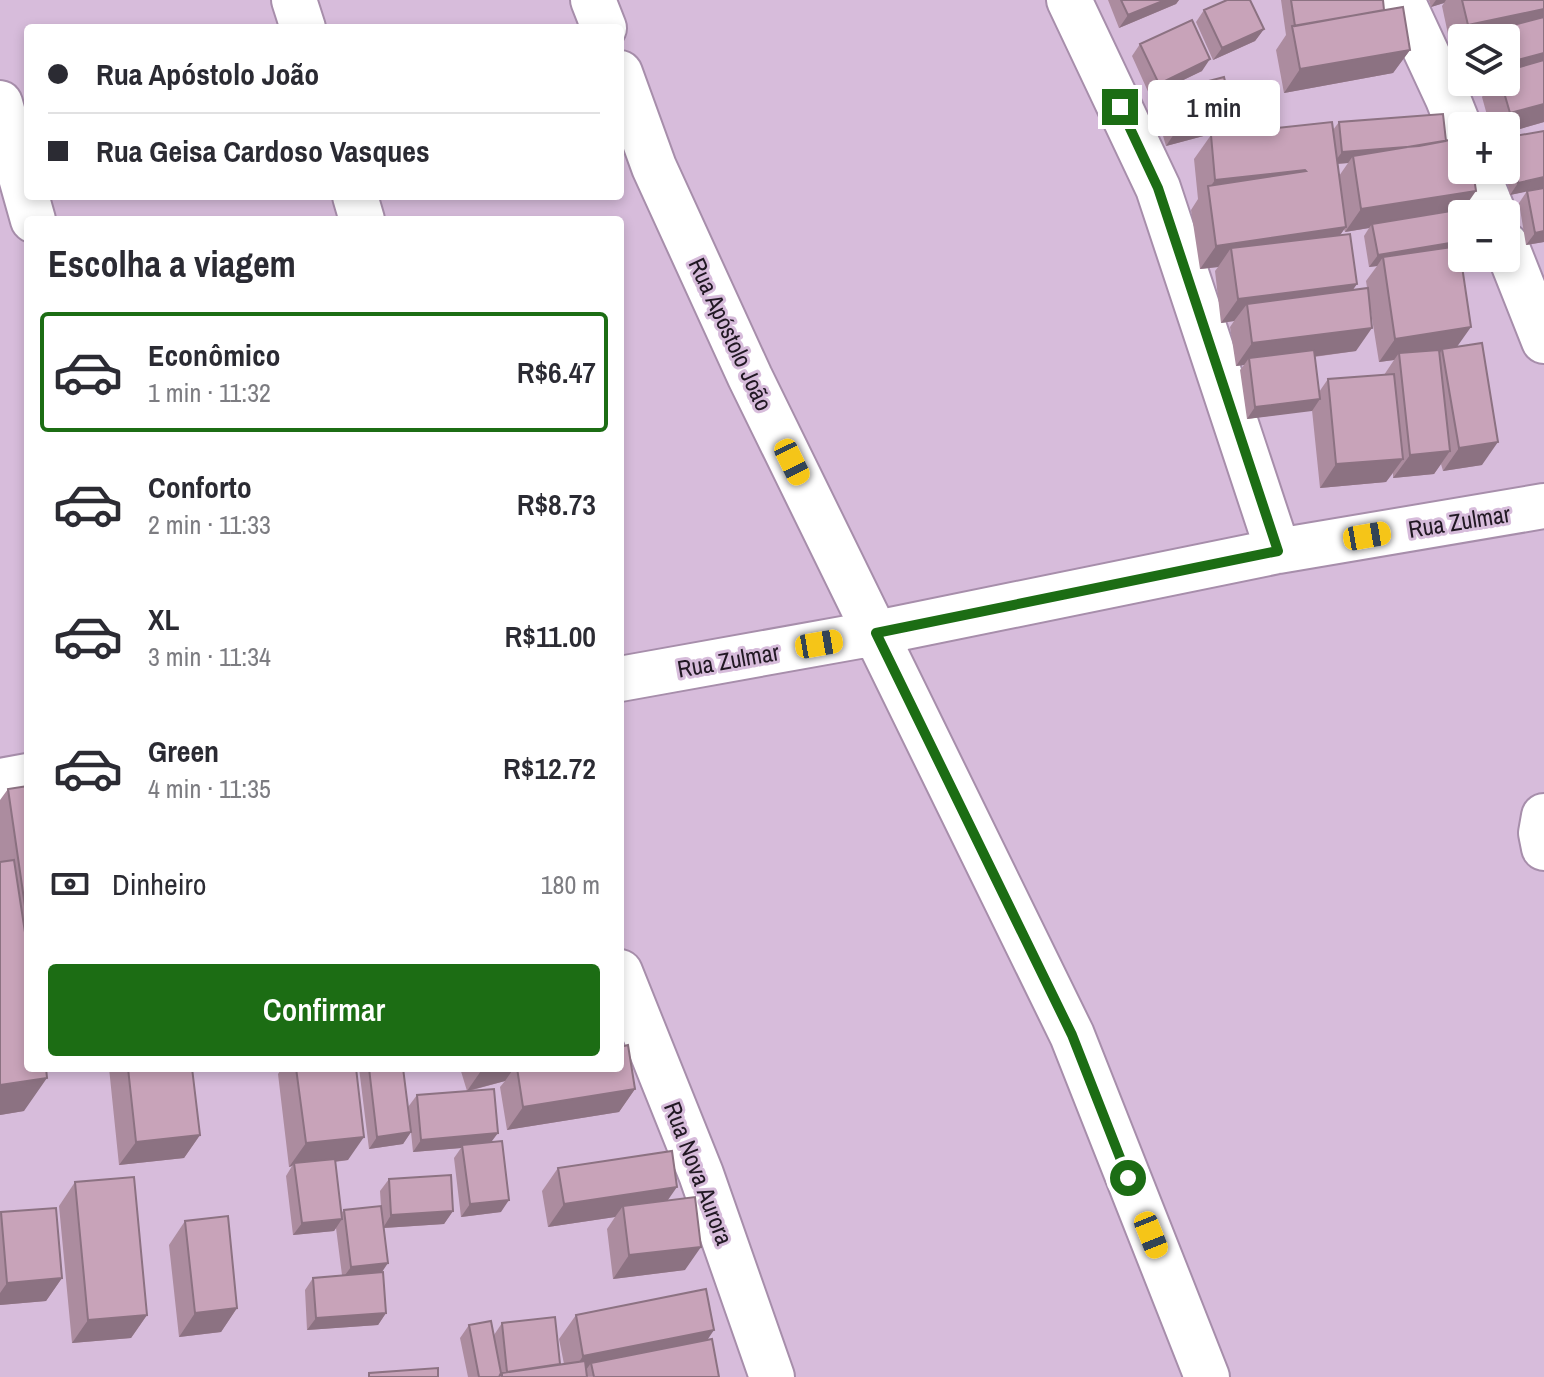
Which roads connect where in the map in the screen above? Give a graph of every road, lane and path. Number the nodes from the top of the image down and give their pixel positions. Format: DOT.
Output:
graph roads {
  1 [pos="294,0"];
  2 [pos="593,0"];
  3 [pos="1069,0"];
  4 [pos="1402,0"];
  5 [pos="302,24"];
  6 [pos="602,24"];
  7 [pos="624,84"];
  8 [pos="0,103"];
  9 [pos="1453,112"];
  10 [pos="24,188"];
  11 [pos="1517,272"];
  12 [pos="1544,341"];
  13 [pos="1544,506"];
  14 [pos="1278,551"];
  15 [pos="876,633"];
  16 [pos="624,678"];
  17 [pos="24,777"];
  18 [pos="0,781"];
  19 [pos="1544,816"];
  20 [pos="1544,848"];
  21 [pos="624,982"];
  22 [pos="772,1377"];
  23 [pos="1207,1377"];
  1 -- 5 [label="street"];
  2 -- 6 [label="street"];
  3 -- 14 [label="street"];
  4 -- 9 [label="street"];
  7 -- 15 [label="street, Rua Apóstolo João"];
  8 -- 10 [label="street"];
  11 -- 12 [label="street"];
  13 -- 14 [label="street, Rua Zulmar"];
  14 -- 15 [label="street, Rua Zulmar"];
  15 -- 16 [label="street, Rua Zulmar"];
  15 -- 23 [label="street, Rua Apóstolo João"];
  17 -- 18 [label="street"];
  19 -- 20 [label="street"];
  21 -- 22 [label="street, Rua Nova Aurora"];
}
